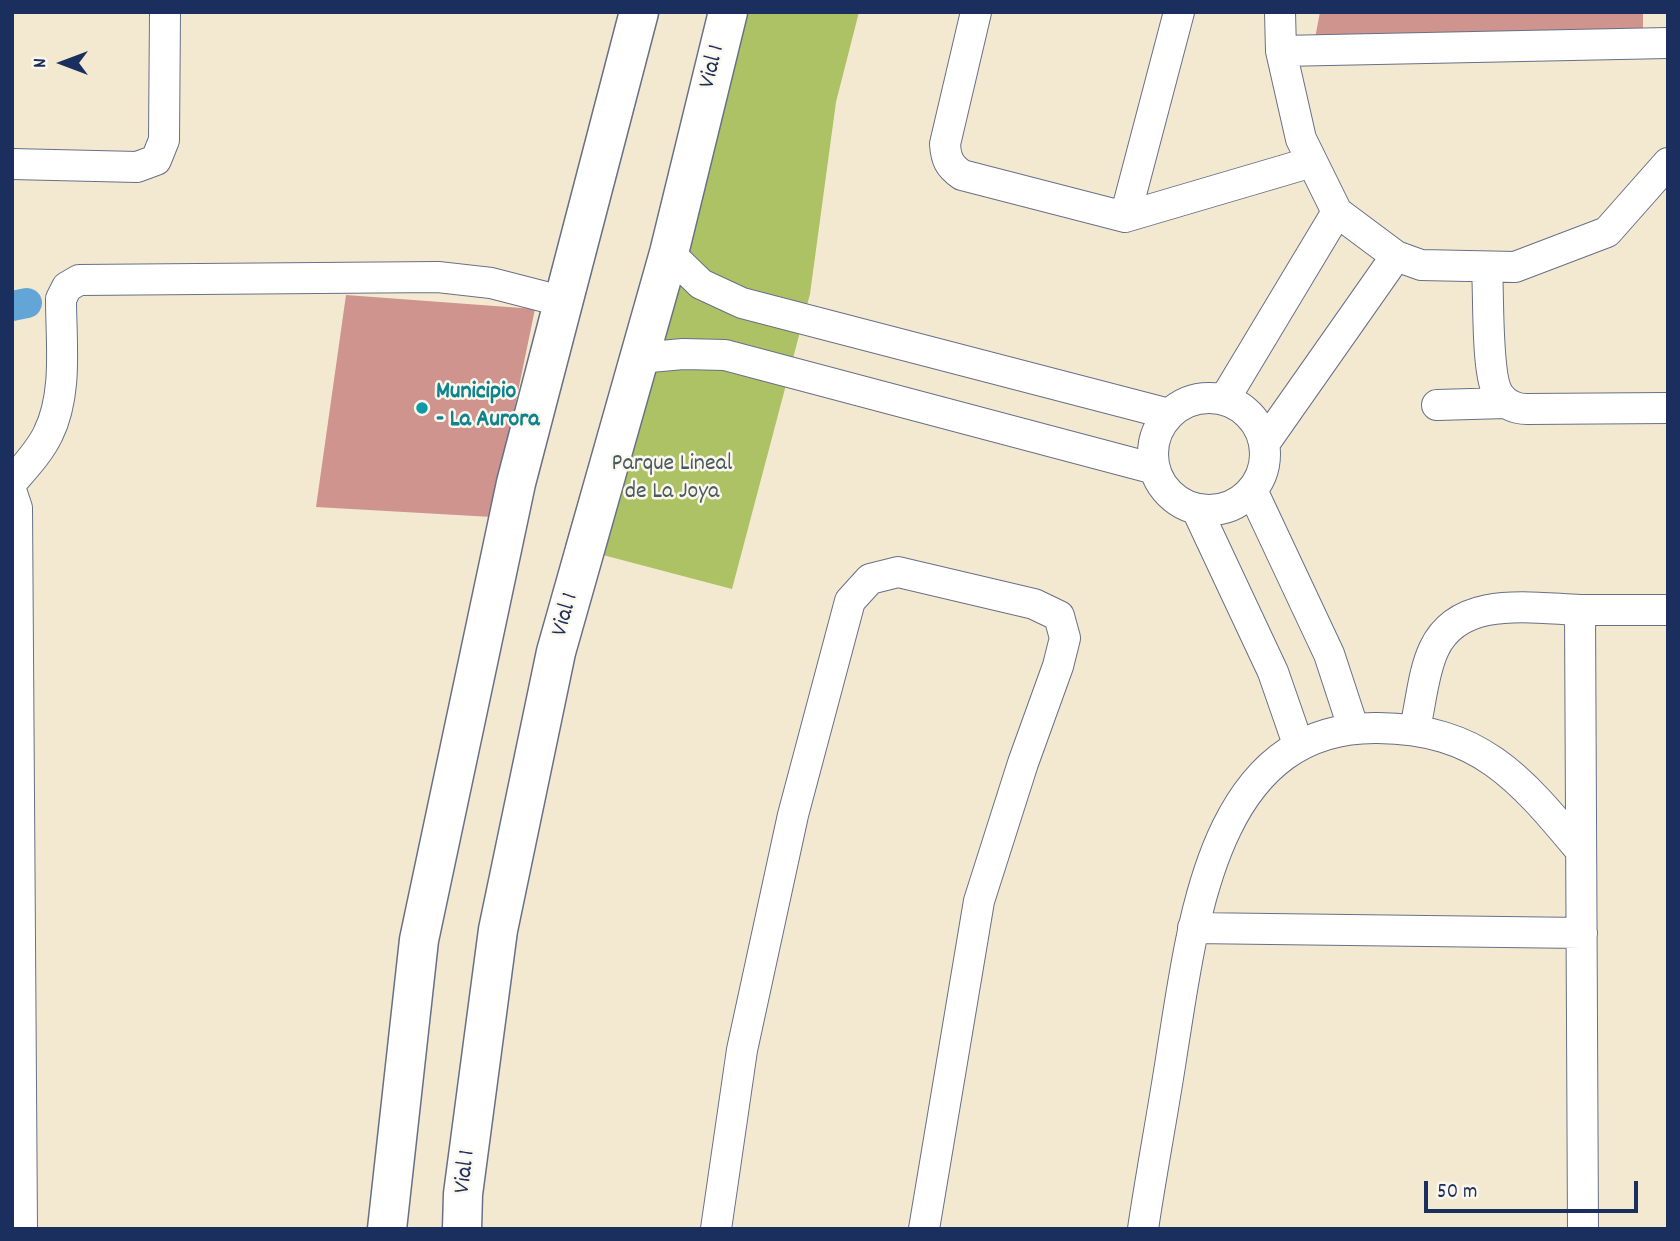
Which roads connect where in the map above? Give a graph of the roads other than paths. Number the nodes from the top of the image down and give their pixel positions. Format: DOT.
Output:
graph roads {
  1 [pos="165,12"];
  2 [pos="639,12"];
  3 [pos="728,12"];
  4 [pos="976,12"];
  5 [pos="1179,12"];
  6 [pos="1280,12"];
  7 [pos="1668,43"];
  8 [pos="1281,51"];
  9 [pos="1312,162"];
  10 [pos="1668,163"];
  11 [pos="12,164"];
  12 [pos="1337,212"];
  13 [pos="1125,218"];
  14 [pos="669,253"];
  15 [pos="1396,256"];
  16 [pos="1487,269"];
  17 [pos="561,301"];
  18 [pos="639,358"];
  19 [pos="1224,400"];
  20 [pos="1506,403"];
  21 [pos="1437,405"];
  22 [pos="1668,408"];
  23 [pos="1169,414"];
  24 [pos="1264,444"];
  25 [pos="1155,469"];
  26 [pos="12,482"];
  27 [pos="1252,490"];
  28 [pos="12,493"];
  29 [pos="1197,510"];
  30 [pos="1580,610"];
  31 [pos="1668,610"];
  32 [pos="1353,727"];
  33 [pos="1415,728"];
  34 [pos="1298,744"];
  35 [pos="1581,851"];
  36 [pos="1193,928"];
  37 [pos="1582,933"];
  38 [pos="17,1126"];
  39 [pos="22,1229"];
  40 [pos="387,1229"];
  41 [pos="462,1229"];
  42 [pos="716,1229"];
  43 [pos="924,1229"];
  44 [pos="1143,1229"];
  45 [pos="1583,1229"];
  1 -- 11 [label="street"];
  2 -- 17 [label="street"];
  3 -- 14 [label="street, Vial 1"];
  4 -- 13 [label="street"];
  5 -- 13 [label="street"];
  6 -- 8 [label="street"];
  7 -- 8 [label="street"];
  8 -- 9 [label="street"];
  9 -- 12 [label="street"];
  9 -- 13 [label="street"];
  10 -- 16 [label="street"];
  12 -- 15 [label="street"];
  12 -- 19 [label="street"];
  14 -- 18 [label="street, Vial 1"];
  14 -- 23 [label="street"];
  15 -- 16 [label="street"];
  15 -- 24 [label="street"];
  16 -- 20 [label="street"];
  17 -- 26 [label="street"];
  17 -- 40 [label="street"];
  18 -- 25 [label="street"];
  18 -- 41 [label="street, Vial 1"];
  19 -- 23 [label="street"];
  19 -- 24 [label="street"];
  20 -- 21 [label="street"];
  20 -- 22 [label="street"];
  23 -- 25 [label="street"];
  24 -- 27 [label="street"];
  25 -- 29 [label="street"];
  27 -- 29 [label="street"];
  27 -- 32 [label="street"];
  28 -- 38 [label="street"];
  29 -- 34 [label="street"];
  30 -- 31 [label="street"];
  30 -- 33 [label="street"];
  30 -- 35 [label="street"];
  32 -- 33 [label="street"];
  32 -- 34 [label="street"];
  33 -- 35 [label="street"];
  34 -- 36 [label="street"];
  35 -- 37 [label="street"];
  36 -- 37 [label="street"];
  36 -- 44 [label="street"];
  37 -- 45 [label="street"];
  38 -- 39 [label="street"];
  42 -- 43 [label="street"];
}
